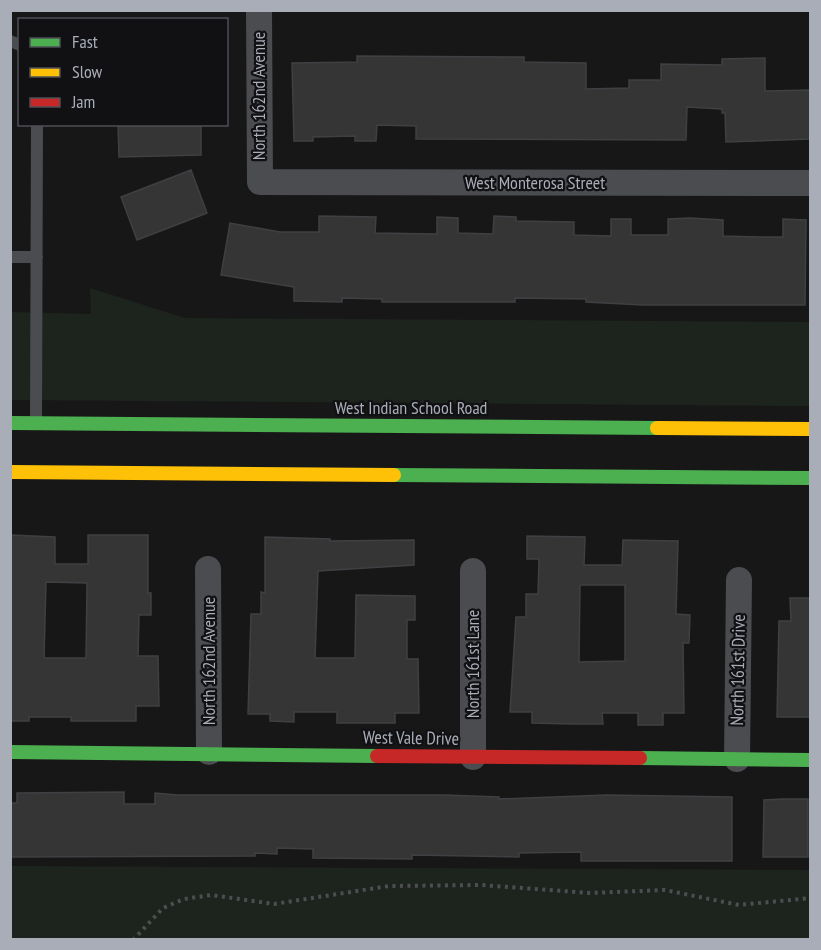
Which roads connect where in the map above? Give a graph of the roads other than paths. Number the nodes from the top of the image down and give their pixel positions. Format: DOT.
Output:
graph roads {
  1 [pos="258,10"];
  2 [pos="37,126"];
  3 [pos="260,182"];
  4 [pos="810,183"];
  5 [pos="10,257"];
  6 [pos="37,257"];
  7 [pos="10,423"];
  8 [pos="36,423"];
  9 [pos="810,429"];
  10 [pos="10,472"];
  11 [pos="810,478"];
  12 [pos="208,569"];
  13 [pos="473,571"];
  14 [pos="739,580"];
  15 [pos="10,752"];
  16 [pos="209,753"];
  17 [pos="473,757"];
  18 [pos="737,759"];
  19 [pos="810,760"];
  1 -- 3 [label="street, North 162nd Avenue"];
  2 -- 6 [label="lane"];
  3 -- 4 [label="street, West Monterosa Street"];
  5 -- 6 [label="lane"];
  6 -- 8 [label="lane"];
  7 -- 8 [label="main road, West Indian School Road"];
  8 -- 9 [label="main road, West Indian School Road"];
  10 -- 11 [label="main road"];
  12 -- 16 [label="street, North 162nd Avenue"];
  13 -- 17 [label="street, North 161st Lane"];
  14 -- 18 [label="street, North 161st Drive"];
  15 -- 16 [label="main road, West Vale Drive"];
  16 -- 17 [label="main road, West Vale Drive"];
  17 -- 18 [label="main road, West Vale Drive"];
  18 -- 19 [label="main road, West Vale Drive"];
}
